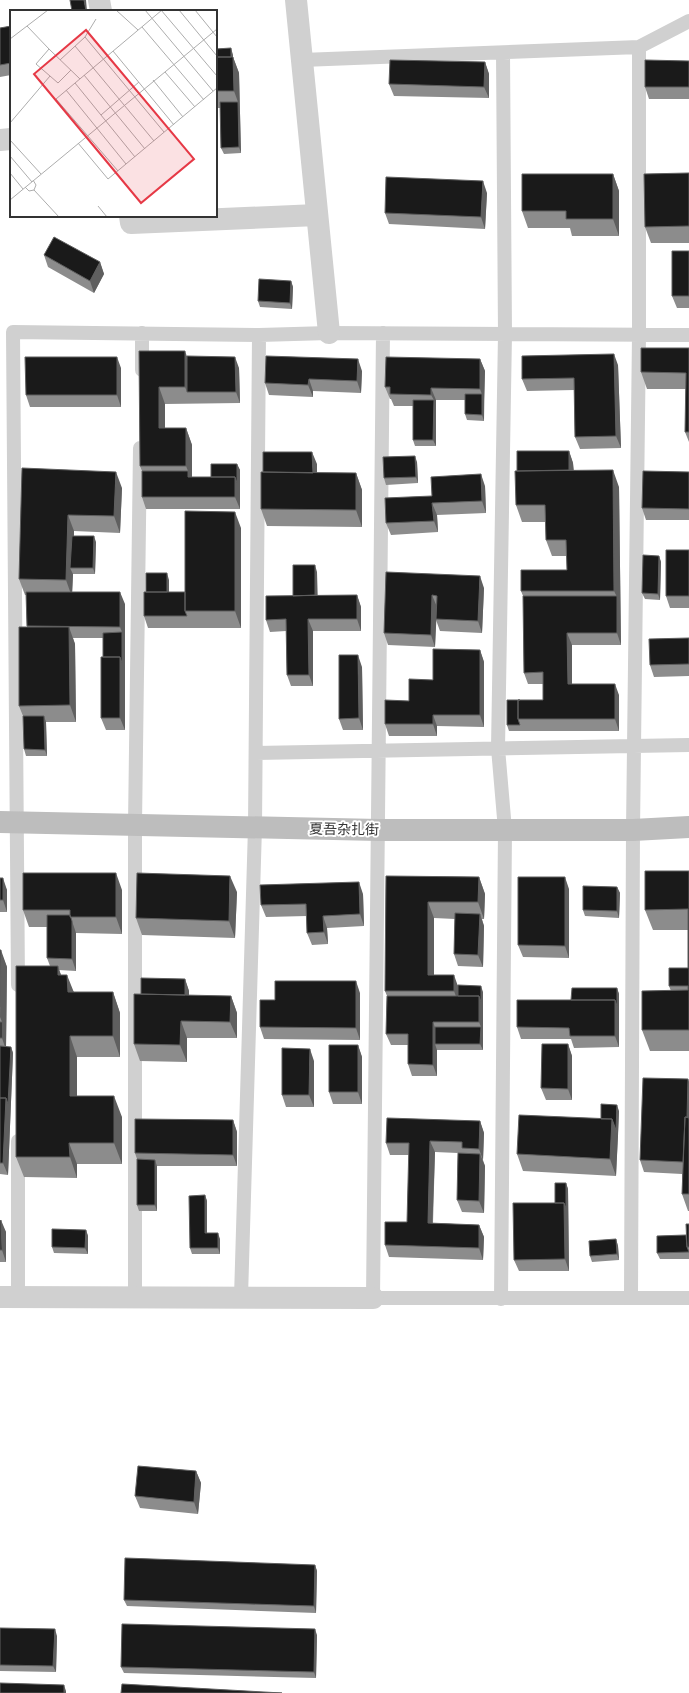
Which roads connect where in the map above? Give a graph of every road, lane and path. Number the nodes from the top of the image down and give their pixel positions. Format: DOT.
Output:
graph roads {
  1 [pos="99,0"];
  2 [pos="296,0"];
  3 [pos="101,10"];
  4 [pos="689,21"];
  5 [pos="639,47"];
  6 [pos="503,52"];
  7 [pos="302,60"];
  8 [pos="10,139"];
  9 [pos="0,140"];
  10 [pos="317,215"];
  11 [pos="130,217"];
  12 [pos="142,333"];
  13 [pos="329,333"];
  14 [pos="383,334"];
  15 [pos="505,334"];
  16 [pos="639,334"];
  17 [pos="259,335"];
  18 [pos="689,335"];
  19 [pos="141,380"];
  20 [pos="141,436"];
  21 [pos="689,745"];
  22 [pos="634,746"];
  23 [pos="498,748"];
  24 [pos="378,750"];
  25 [pos="256,753"];
  26 [pos="9,822"];
  27 [pos="135,825"];
  28 [pos="255,827"];
  29 [pos="689,827"];
  30 [pos="379,830"];
  31 [pos="505,830"];
  32 [pos="633,830"];
  33 [pos="18,996"];
  34 [pos="18,1131"];
  35 [pos="9,1297"];
  36 [pos="134,1298"];
  37 [pos="241,1298"];
  38 [pos="373,1298"];
  39 [pos="631,1298"];
  40 [pos="689,1298"];
  41 [pos="501,1299"];
  1 -- 3 [label="street"];
  2 -- 7 [label="street"];
  4 -- 5 [label="lane"];
  5 -- 6 [label="lane"];
  5 -- 16 [label="lane"];
  6 -- 7 [label="lane"];
  6 -- 15 [label="lane"];
  7 -- 10 [label="street"];
  8 -- 9 [label="street"];
  10 -- 11 [label="street"];
  10 -- 13 [label="street"];
  12 -- 17 [label="lane"];
  12 -- 19 [label="lane"];
  12 -- 26 [label="lane"];
  13 -- 14 [label="lane"];
  13 -- 17 [label="lane"];
  14 -- 15 [label="lane"];
  14 -- 24 [label="lane"];
  15 -- 16 [label="lane"];
  15 -- 23 [label="lane"];
  16 -- 18 [label="lane"];
  16 -- 22 [label="lane"];
  17 -- 25 [label="lane"];
  20 -- 27 [label="lane"];
  21 -- 22 [label="lane"];
  22 -- 23 [label="lane"];
  22 -- 32 [label="lane"];
  23 -- 24 [label="lane"];
  23 -- 31 [label="lane"];
  24 -- 25 [label="lane"];
  24 -- 30 [label="lane"];
  25 -- 28 [label="lane"];
  26 -- 27 [label="main road, 夏吾杂扎街"];
  26 -- 33 [label="lane"];
  27 -- 28 [label="main road, 夏吾杂扎街"];
  27 -- 36 [label="lane"];
  28 -- 30 [label="main road, 夏吾杂扎街"];
  28 -- 37 [label="lane"];
  29 -- 32 [label="main road, 夏吾杂扎街"];
  30 -- 31 [label="main road, 夏吾杂扎街"];
  30 -- 38 [label="lane"];
  31 -- 32 [label="main road, 夏吾杂扎街"];
  31 -- 41 [label="lane"];
  32 -- 39 [label="lane"];
  34 -- 35 [label="lane"];
  35 -- 36 [label="street"];
  36 -- 37 [label="street"];
  37 -- 38 [label="street"];
  38 -- 41 [label="lane"];
  39 -- 40 [label="lane"];
  39 -- 41 [label="lane"];
}
